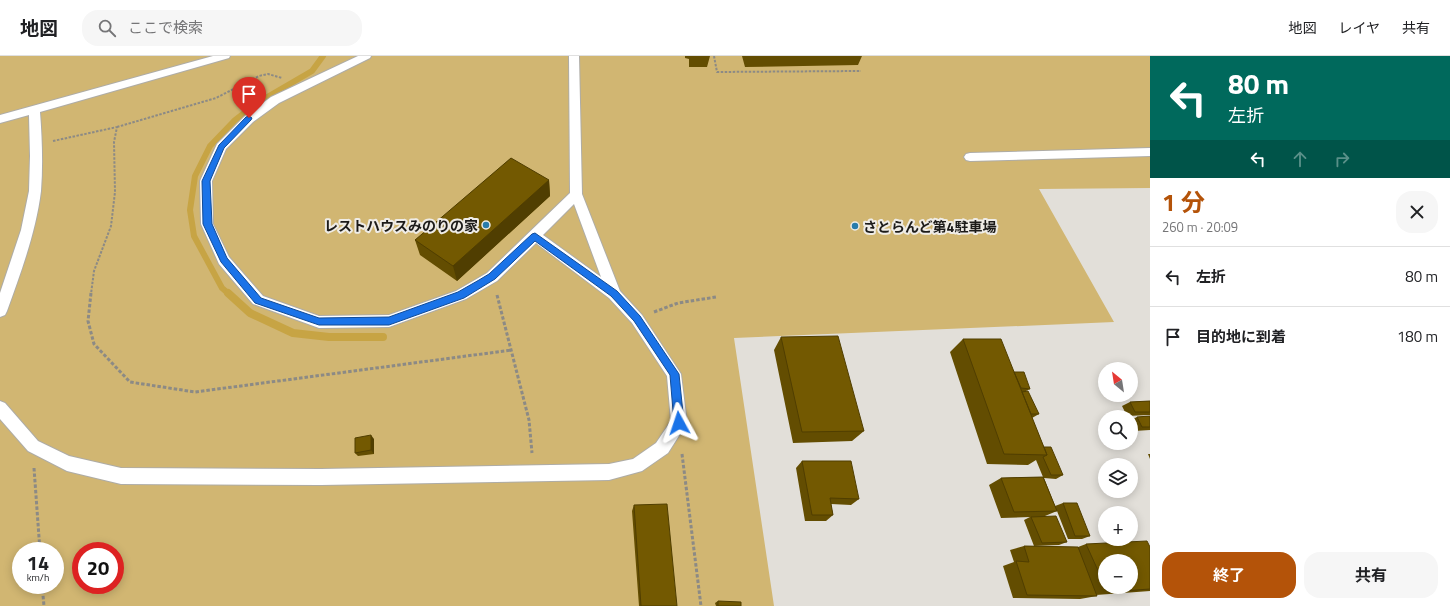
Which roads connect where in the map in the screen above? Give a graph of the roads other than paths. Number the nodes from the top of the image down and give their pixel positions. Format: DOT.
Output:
graph roads {
  1 [pos="225,56"];
  2 [pos="366,56"];
  3 [pos="574,56"];
  4 [pos="34,110"];
  5 [pos="0,114"];
  6 [pos="17,115"];
  7 [pos="0,119"];
  8 [pos="1150,152"];
  9 [pos="970,157"];
  10 [pos="576,194"];
  11 [pos="535,236"];
  12 [pos="614,294"];
  13 [pos="0,311"];
  14 [pos="0,408"];
  1 -- 4 [label="lane"];
  2 -- 11 [label="lane"];
  3 -- 10 [label="lane"];
  4 -- 6 [label="lane"];
  4 -- 13 [label="lane"];
  5 -- 6 [label="lane"];
  6 -- 7 [label="lane"];
  8 -- 9 [label="lane"];
  10 -- 11 [label="lane"];
  10 -- 12 [label="lane"];
  11 -- 12 [label="lane"];
  12 -- 14 [label="lane"];
}
